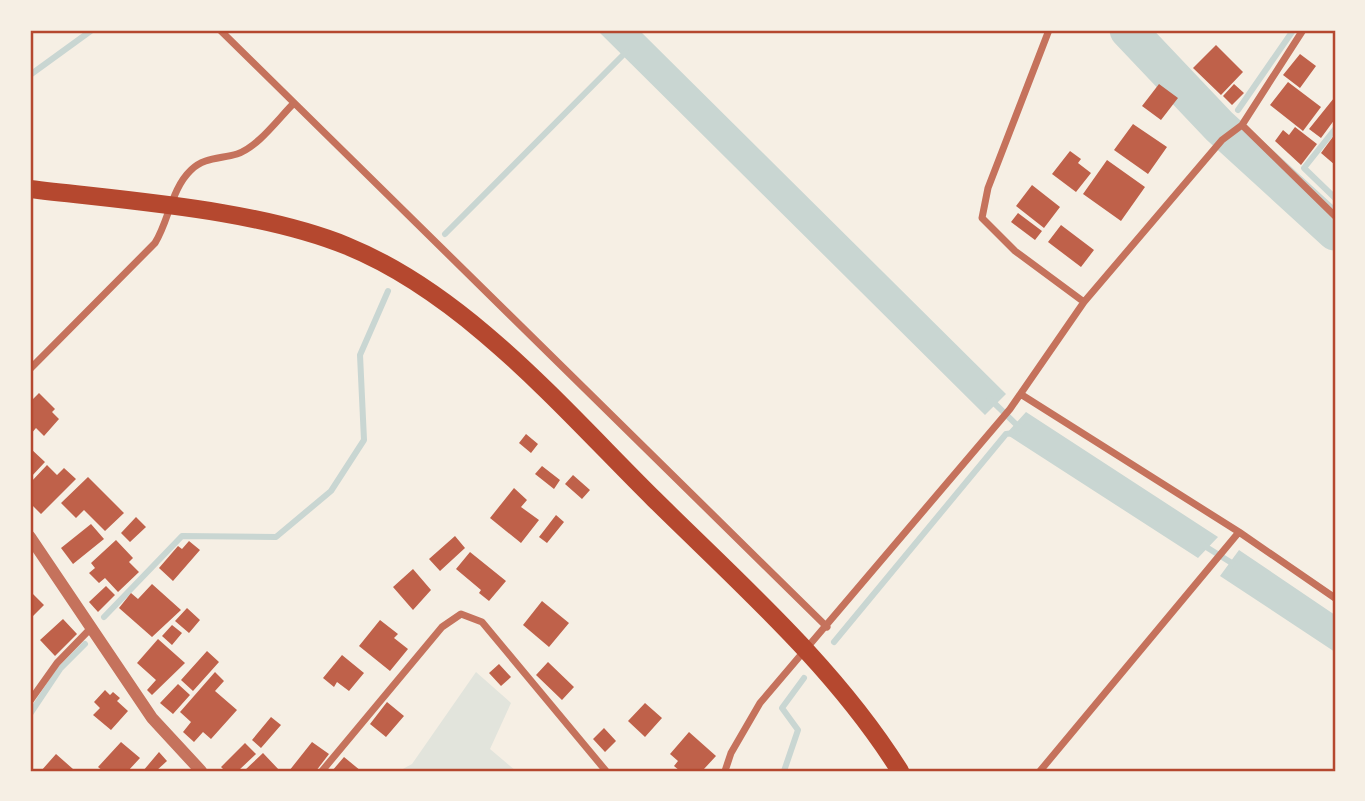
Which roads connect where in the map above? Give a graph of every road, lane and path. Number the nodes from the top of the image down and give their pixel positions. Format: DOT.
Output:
graph roads {
  1 [pos="220,30"];
  2 [pos="1049,30"];
  3 [pos="1301,30"];
  4 [pos="294,103"];
  5 [pos="1242,125"];
  6 [pos="30,189"];
  7 [pos="169,207"];
  8 [pos="1335,216"];
  9 [pos="1084,302"];
  10 [pos="30,369"];
  11 [pos="1022,395"];
  12 [pos="1239,532"];
  13 [pos="30,537"];
  14 [pos="1335,598"];
  15 [pos="827,627"];
  16 [pos="91,628"];
  17 [pos="806,651"];
  18 [pos="30,701"];
  19 [pos="201,771"];
  20 [pos="322,771"];
  21 [pos="606,771"];
  22 [pos="724,771"];
  23 [pos="900,771"];
  24 [pos="1040,771"];
  1 -- 4 [label="street"];
  2 -- 9 [label="street"];
  3 -- 5 [label="street"];
  4 -- 7 [label="street"];
  4 -- 15 [label="street"];
  5 -- 8 [label="street"];
  5 -- 9 [label="street"];
  6 -- 7 [label="main road"];
  7 -- 10 [label="street"];
  7 -- 17 [label="main road"];
  9 -- 11 [label="street"];
  11 -- 12 [label="street"];
  11 -- 15 [label="street"];
  12 -- 14 [label="street"];
  12 -- 24 [label="street"];
  13 -- 16 [label="street"];
  15 -- 17 [label="street"];
  16 -- 18 [label="street"];
  16 -- 19 [label="street"];
  17 -- 22 [label="street"];
  17 -- 23 [label="main road"];
  20 -- 21 [label="street"];
}
